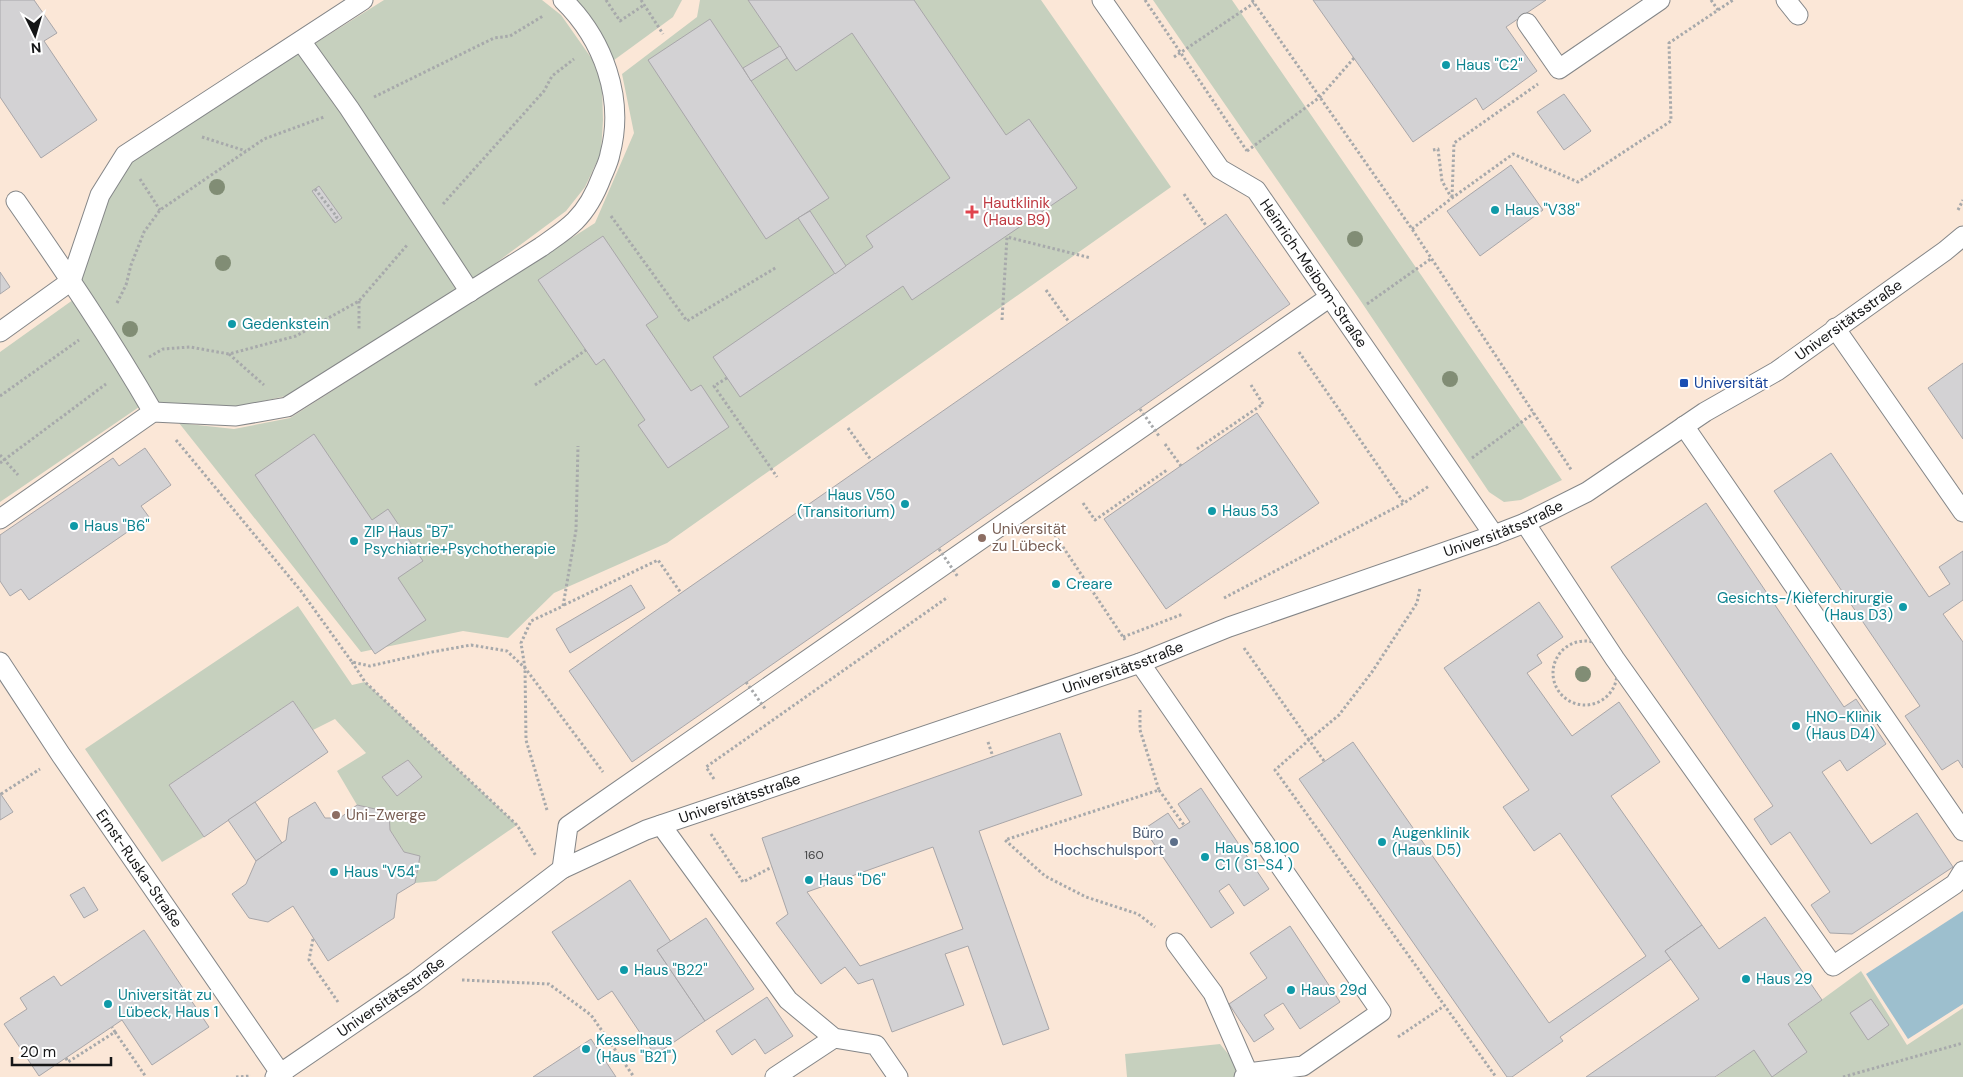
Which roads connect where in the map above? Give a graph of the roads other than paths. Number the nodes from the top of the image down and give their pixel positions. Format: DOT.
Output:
graph roads {
  1 [pos="363,0"];
  2 [pos="1102,0"];
  3 [pos="1660,0"];
  4 [pos="1786,0"];
  5 [pos="564,1"];
  6 [pos="1798,14"];
  7 [pos="1527,24"];
  8 [pos="300,41"];
  9 [pos="16,201"];
  10 [pos="1963,236"];
  11 [pos="71,281"];
  12 [pos="470,292"];
  13 [pos="1330,297"];
  14 [pos="1835,328"];
  15 [pos="0,332"];
  16 [pos="153,412"];
  17 [pos="1684,426"];
  18 [pos="1963,512"];
  19 [pos="0,519"];
  20 [pos="1525,523"];
  21 [pos="1494,534"];
  22 [pos="0,662"];
  23 [pos="1140,663"];
  24 [pos="661,825"];
  25 [pos="1963,831"];
  26 [pos="1963,872"];
  27 [pos="556,873"];
  28 [pos="1176,943"];
  29 [pos="834,1038"];
  30 [pos="1246,1075"];
  31 [pos="280,1076"];
  32 [pos="775,1077"];
  33 [pos="898,1077"];
  1 -- 8 [label="lane"];
  2 -- 13 [label="lane, Heinrich-Meibom-Straße"];
  3 -- 7 [label="lane"];
  4 -- 6 [label="lane"];
  5 -- 12 [label="lane"];
  8 -- 11 [label="lane"];
  8 -- 12 [label="lane"];
  9 -- 11 [label="lane"];
  10 -- 14 [label="lane, Universitätsstraße"];
  11 -- 15 [label="lane"];
  11 -- 16 [label="lane"];
  12 -- 16 [label="lane"];
  13 -- 21 [label="lane, Heinrich-Meibom-Straße"];
  13 -- 27 [label="lane"];
  14 -- 17 [label="lane, Universitätsstraße"];
  14 -- 18 [label="lane"];
  16 -- 19 [label="lane"];
  17 -- 20 [label="lane, Universitätsstraße"];
  17 -- 25 [label="lane"];
  20 -- 21 [label="lane, Universitätsstraße"];
  20 -- 26 [label="lane"];
  21 -- 23 [label="lane, Universitätsstraße"];
  22 -- 31 [label="lane, Ernst-Ruska-Straße"];
  23 -- 24 [label="lane, Universitätsstraße"];
  23 -- 30 [label="lane"];
  24 -- 27 [label="lane, Universitätsstraße"];
  24 -- 29 [label="lane"];
  27 -- 31 [label="lane, Universitätsstraße"];
  28 -- 30 [label="lane"];
  29 -- 32 [label="lane"];
  29 -- 33 [label="lane"];
}
